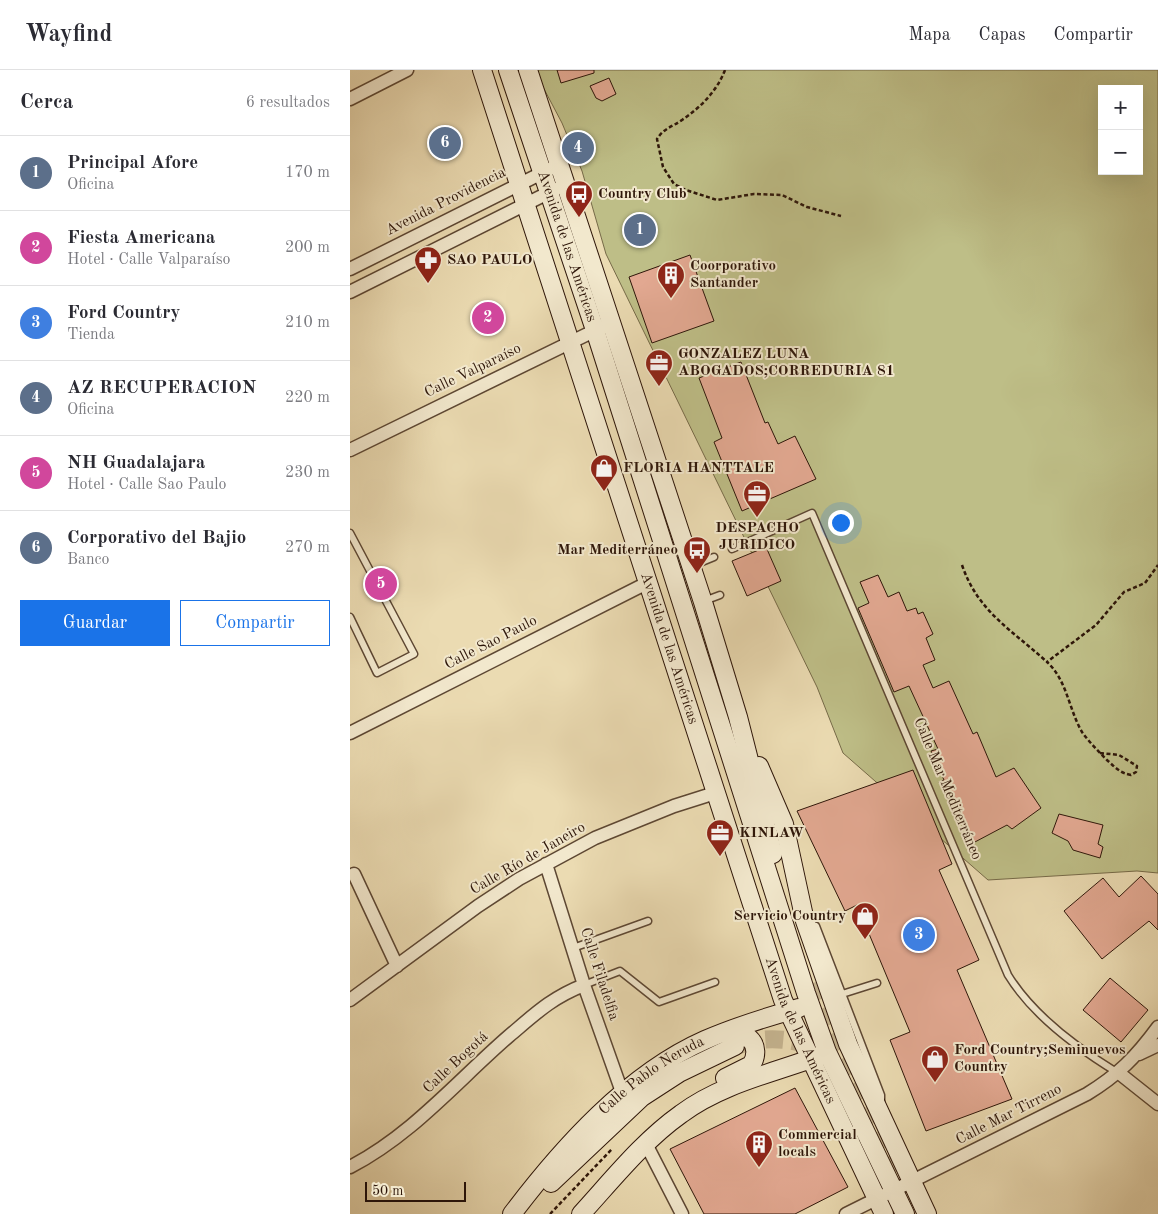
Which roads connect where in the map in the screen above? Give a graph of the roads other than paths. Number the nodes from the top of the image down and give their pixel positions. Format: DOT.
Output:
graph roads {
  1 [pos="407,70"];
  2 [pos="482,70"];
  3 [pos="508,70"];
  4 [pos="528,70"];
  5 [pos="350,99"];
  6 [pos="550,168"];
  7 [pos="518,184"];
  8 [pos="565,185"];
  9 [pos="548,192"];
  10 [pos="525,204"];
  11 [pos="350,269"];
  12 [pos="350,292"];
  13 [pos="611,323"];
  14 [pos="595,330"];
  15 [pos="570,342"];
  16 [pos="350,450"];
  17 [pos="350,533"];
  18 [pos="732,549"];
  19 [pos="714,557"];
  20 [pos="691,567"];
  21 [pos="647,583"];
  22 [pos="720,595"];
  23 [pos="702,602"];
  24 [pos="350,617"];
  25 [pos="738,717"];
  26 [pos="350,733"];
  27 [pos="715,792"];
  28 [pos="546,864"];
  29 [pos="354,874"];
  30 [pos="648,921"];
  31 [pos="573,948"];
  32 [pos="397,966"];
  33 [pos="715,982"];
  34 [pos="813,983"];
  35 [pos="877,983"];
  36 [pos="584,985"];
  37 [pos="837,996"];
  38 [pos="350,1000"];
  39 [pos="810,1005"];
  40 [pos="788,1012"];
  41 [pos="1158,1027"];
  42 [pos="721,1034"];
  43 [pos="848,1044"];
  44 [pos="1158,1045"];
  45 [pos="735,1046"];
  46 [pos="827,1052"];
  47 [pos="1137,1055"];
  48 [pos="809,1059"];
  49 [pos="1119,1073"];
  50 [pos="622,1092"];
  51 [pos="1158,1104"];
  52 [pos="682,1113"];
  53 [pos="881,1114"];
  54 [pos="646,1144"];
  55 [pos="350,1167"];
  56 [pos="912,1182"];
  57 [pos="894,1191"];
  58 [pos="880,1206"];
  59 [pos="512,1214"];
  60 [pos="518,1214"];
  61 [pos="581,1214"];
  62 [pos="682,1214"];
  63 [pos="846,1214"];
  64 [pos="906,1214"];
  65 [pos="927,1214"];
  1 -- 5 [label="street"];
  2 -- 7 [label="main road, Avenida de las Américas"];
  3 -- 6 [label="main road, Avenida de las Américas"];
  4 -- 6 [label="main road, Avenida de las Américas"];
  6 -- 7 [label="street, Avenida Providencia"];
  6 -- 8 [label="main road, Avenida de las Américas"];
  6 -- 9 [label="main road, Avenida de las Américas"];
  7 -- 10 [label="main road, Avenida de las Américas"];
  7 -- 11 [label="street, Avenida Providencia"];
  8 -- 9 [label="street"];
  8 -- 13 [label="main road, Avenida de las Américas"];
  9 -- 10 [label="street"];
  9 -- 14 [label="main road, Avenida de las Américas"];
  10 -- 12 [label="street"];
  10 -- 15 [label="main road, Avenida de las Américas"];
  13 -- 14 [label="street, Calle Valparaíso"];
  13 -- 20 [label="main road, Avenida de las Américas"];
  14 -- 15 [label="street, Calle Valparaíso"];
  14 -- 39 [label="main road, Avenida de las Américas"];
  15 -- 16 [label="street, Calle Valparaíso"];
  15 -- 21 [label="main road, Avenida de las Américas"];
  17 -- 24 [label="lane"];
  18 -- 49 [label="lane, Calle Mar Mediterráneo"];
  19 -- 20 [label="lane"];
  20 -- 23 [label="main road, Avenida de las Américas"];
  21 -- 26 [label="street, Calle Sao Paulo"];
  21 -- 27 [label="main road, Avenida de las Américas"];
  22 -- 23 [label="lane"];
  23 -- 25 [label="main road, Avenida de las Américas"];
  25 -- 34 [label="main road, Avenida de las Américas"];
  25 -- 37 [label="main road, Avenida de las Américas"];
  27 -- 28 [label="street, Calle Río de Janeiro"];
  27 -- 40 [label="main road, Avenida de las Américas"];
  28 -- 31 [label="street, Calle Filadelfia"];
  28 -- 32 [label="street, Calle Río de Janeiro"];
  29 -- 32 [label="street"];
  30 -- 31 [label="lane"];
  31 -- 36 [label="street, Calle Filadelfia"];
  32 -- 38 [label="street, Calle Río de Janeiro"];
  33 -- 36 [label="lane"];
  35 -- 37 [label="lane"];
  36 -- 50 [label="street, Calle Filadelfia"];
  36 -- 55 [label="street, Calle Bogotá"];
  37 -- 39 [label="main road, Calle Pablo Neruda"];
  37 -- 43 [label="main road, Avenida de las Américas"];
  37 -- 53 [label="lane"];
  39 -- 40 [label="main road, Calle Pablo Neruda"];
  39 -- 46 [label="main road, Avenida de las Américas"];
  40 -- 42 [label="main road, Calle Pablo Neruda"];
  40 -- 48 [label="main road, Avenida de las Américas"];
  41 -- 47 [label="street, Calle Mar Tirreno"];
  42 -- 50 [label="main road, Calle Pablo Neruda"];
  42 -- 52 [label="main road"];
  43 -- 46 [label="main road"];
  43 -- 53 [label="main road, Avenida de las Américas"];
  44 -- 47 [label="street"];
  45 -- 60 [label="main road"];
  46 -- 48 [label="main road"];
  46 -- 57 [label="main road, Avenida de las Américas"];
  47 -- 49 [label="street, Calle Mar Tirreno"];
  48 -- 52 [label="main road"];
  48 -- 58 [label="main road, Avenida de las Américas"];
  49 -- 51 [label="street, Calle Mar Mediterráneo"];
  49 -- 56 [label="street, Calle Mar Tirreno"];
  50 -- 59 [label="main road, Calle Pablo Neruda"];
  52 -- 54 [label="main road"];
  53 -- 56 [label="main road, Avenida de las Américas"];
  54 -- 61 [label="main road"];
  54 -- 62 [label="street"];
  56 -- 57 [label="street, Calle Mar Tirreno"];
  56 -- 65 [label="main road, Avenida de las Américas"];
  57 -- 58 [label="street, Calle Mar Tirreno"];
  57 -- 64 [label="main road, Avenida de las Américas"];
  58 -- 63 [label="street, Calle Mar Tirreno"];
}
